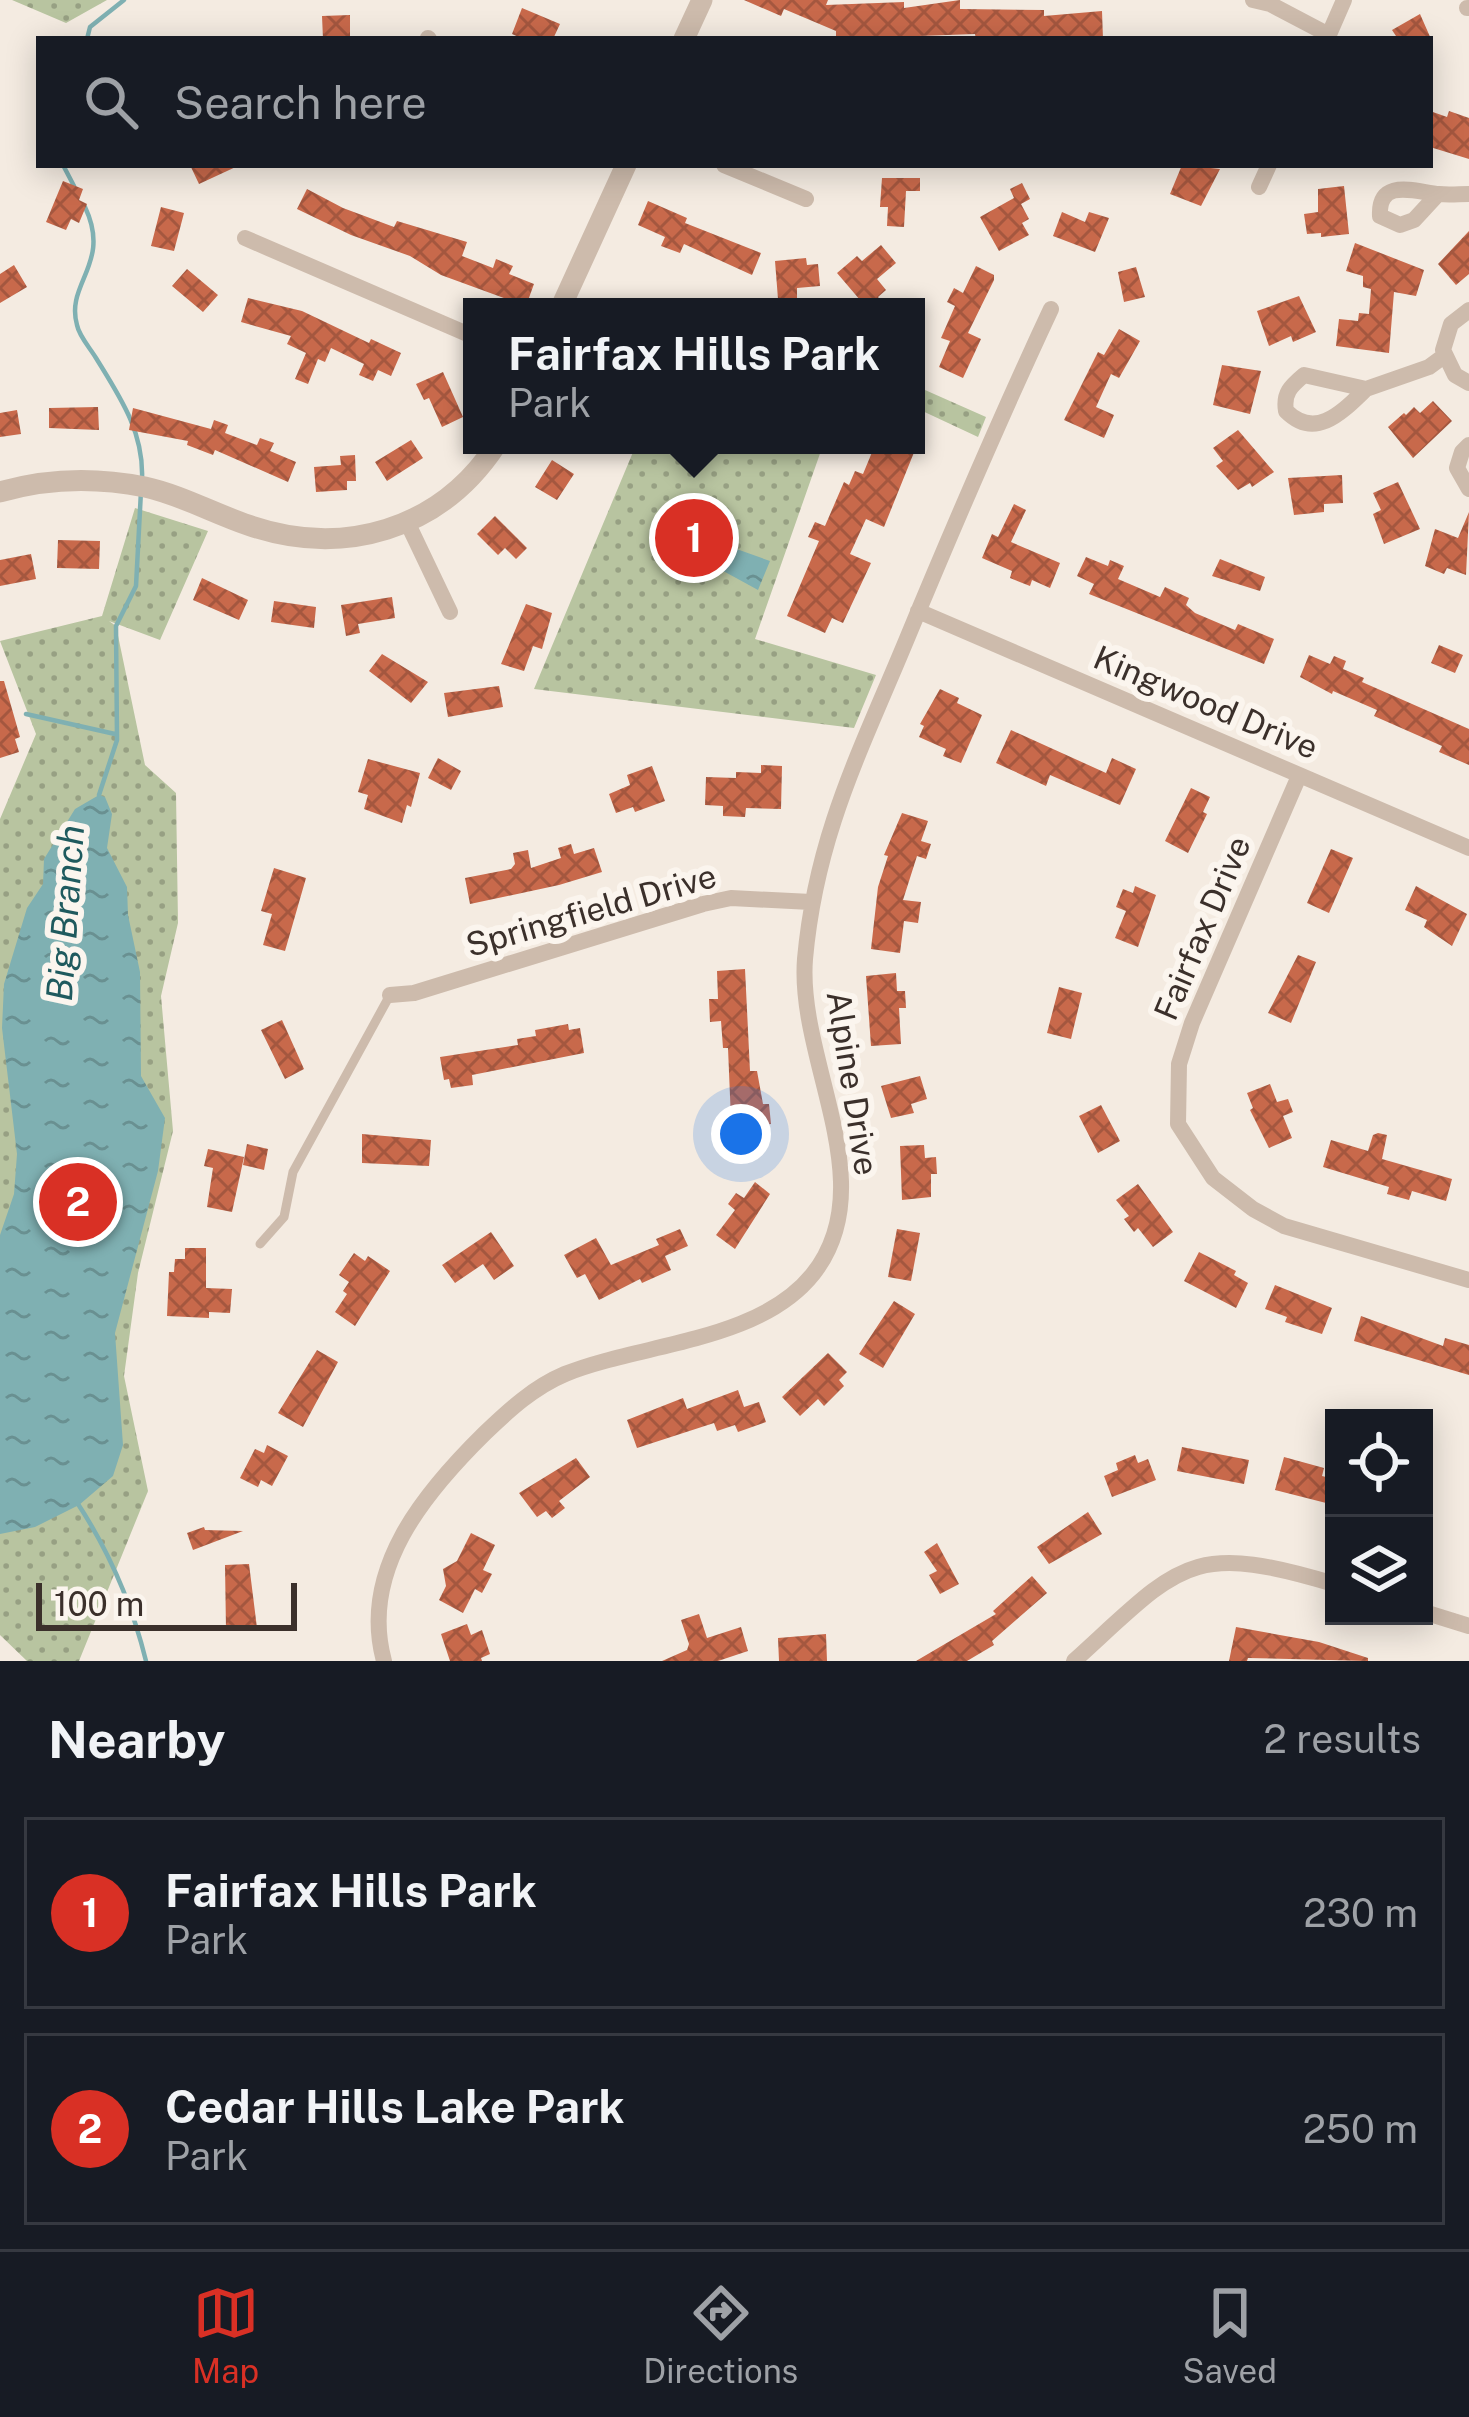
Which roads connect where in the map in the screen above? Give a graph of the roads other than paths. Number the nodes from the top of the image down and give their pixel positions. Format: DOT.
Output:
graph roads {
  1 [pos="701,0"];
  2 [pos="1253,0"];
  3 [pos="1344,0"];
  4 [pos="685,36"];
  5 [pos="1326,36"];
  6 [pos="1328,36"];
  7 [pos="625,168"];
  8 [pos="731,168"];
  9 [pos="1268,168"];
  10 [pos="1259,187"];
  11 [pos="1438,194"];
  12 [pos="1469,194"];
  13 [pos="806,199"];
  14 [pos="245,238"];
  15 [pos="565,298"];
  16 [pos="1051,309"];
  17 [pos="1469,310"];
  18 [pos="463,332"];
  19 [pos="1444,356"];
  20 [pos="1469,383"];
  21 [pos="1366,389"];
  22 [pos="1469,445"];
  23 [pos="490,454"];
  24 [pos="1469,489"];
  25 [pos="0,492"];
  26 [pos="408,524"];
  27 [pos="918,611"];
  28 [pos="450,612"];
  29 [pos="1299,776"];
  30 [pos="1469,848"];
  31 [pos="811,902"];
  32 [pos="390,995"];
  33 [pos="260,1244"];
  34 [pos="1469,1280"];
  35 [pos="1325,1582"];
  36 [pos="1433,1615"];
  37 [pos="1469,1626"];
  38 [pos="384,1661"];
  39 [pos="1074,1661"];
  1 -- 4 [label="street"];
  2 -- 5 [label="street"];
  3 -- 6 [label="street"];
  7 -- 15 [label="street"];
  8 -- 13 [label="street"];
  9 -- 10 [label="street"];
  11 -- 12 [label="street"];
  14 -- 18 [label="street"];
  16 -- 27 [label="street, Alpine Drive"];
  17 -- 19 [label="street"];
  19 -- 20 [label="street"];
  19 -- 21 [label="street"];
  22 -- 24 [label="street"];
  23 -- 26 [label="street"];
  25 -- 26 [label="street"];
  26 -- 28 [label="street"];
  27 -- 29 [label="street, Kingwood Drive"];
  27 -- 31 [label="street, Alpine Drive"];
  29 -- 30 [label="street, Kingwood Drive"];
  29 -- 34 [label="street, Fairfax Drive"];
  31 -- 32 [label="street, Springfield Drive"];
  31 -- 38 [label="street, Alpine Drive"];
  32 -- 33 [label="lane"];
  35 -- 39 [label="street"];
  36 -- 37 [label="street"];
}
